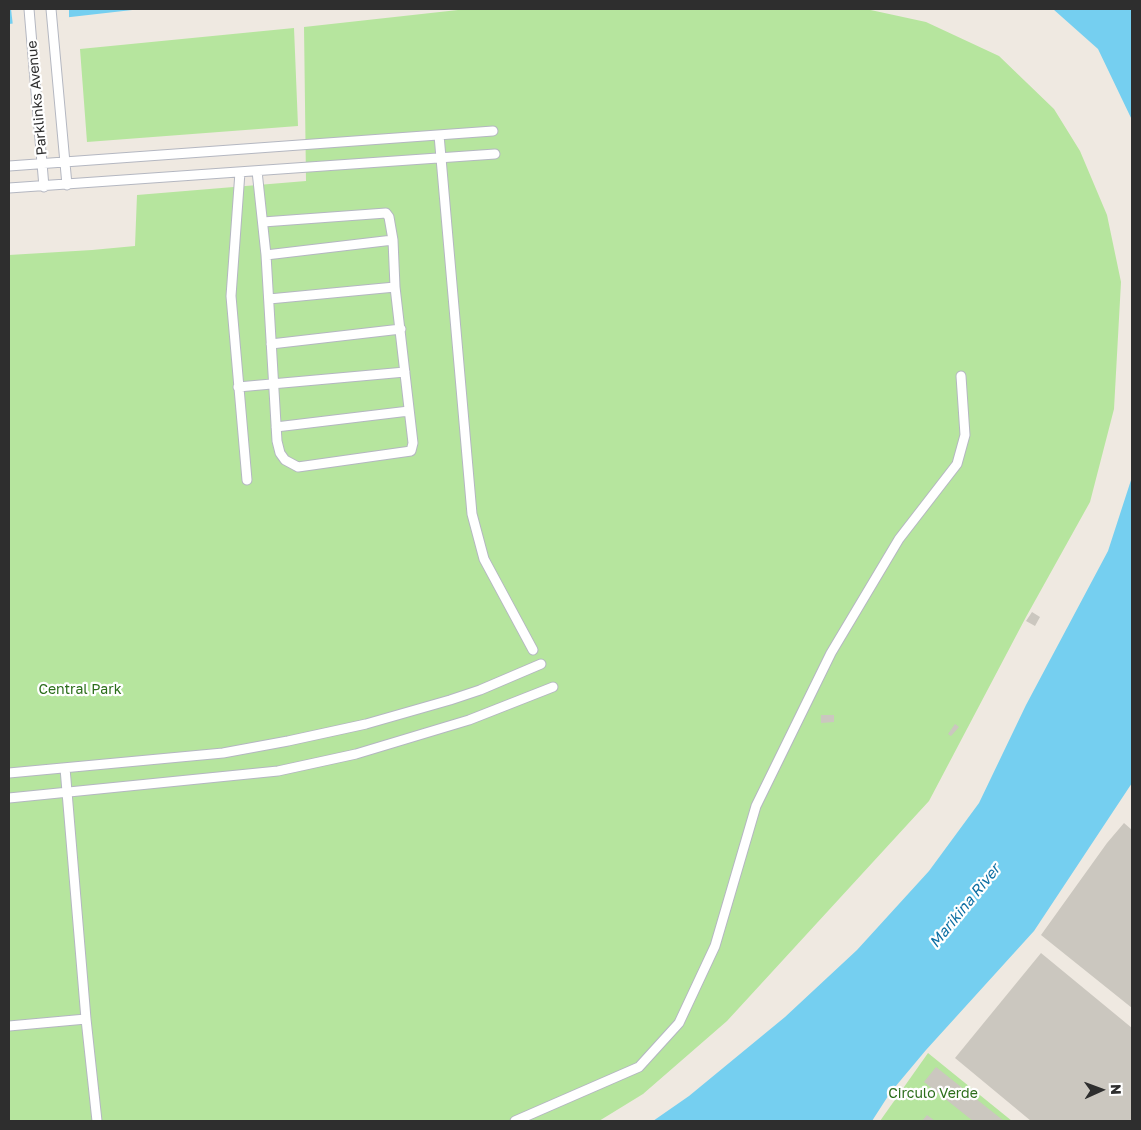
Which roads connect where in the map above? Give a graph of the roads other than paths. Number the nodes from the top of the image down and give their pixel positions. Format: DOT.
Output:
graph roads {
  1 [pos="29,9"];
  2 [pos="51,9"];
  3 [pos="493,131"];
  4 [pos="439,135"];
  5 [pos="495,154"];
  6 [pos="441,158"];
  7 [pos="65,163"];
  8 [pos="42,164"];
  9 [pos="9,166"];
  10 [pos="257,171"];
  11 [pos="240,172"];
  12 [pos="67,185"];
  13 [pos="44,186"];
  14 [pos="9,188"];
  15 [pos="263,222"];
  16 [pos="393,240"];
  17 [pos="266,255"];
  18 [pos="395,288"];
  19 [pos="269,299"];
  20 [pos="400,329"];
  21 [pos="271,344"];
  22 [pos="405,372"];
  23 [pos="961,376"];
  24 [pos="274,385"];
  25 [pos="238,387"];
  26 [pos="409,411"];
  27 [pos="276,427"];
  28 [pos="247,480"];
  29 [pos="533,650"];
  30 [pos="541,664"];
  31 [pos="553,687"];
  32 [pos="65,768"];
  33 [pos="9,773"];
  34 [pos="67,792"];
  35 [pos="9,798"];
  36 [pos="86,1019"];
  37 [pos="9,1026"];
  38 [pos="97,1121"];
  39 [pos="515,1121"];
  1 -- 8 [label="lane, Parklinks Avenue"];
  2 -- 7 [label="lane, Parklinks Avenue"];
  3 -- 4 [label="lane"];
  4 -- 6 [label="lane"];
  4 -- 7 [label="lane"];
  5 -- 6 [label="lane"];
  6 -- 10 [label="lane"];
  6 -- 29 [label="lane"];
  7 -- 8 [label="lane"];
  7 -- 12 [label="lane, Parklinks Avenue"];
  8 -- 9 [label="lane"];
  8 -- 13 [label="lane, Parklinks Avenue"];
  10 -- 11 [label="lane"];
  10 -- 15 [label="lane"];
  11 -- 12 [label="lane"];
  11 -- 25 [label="lane"];
  12 -- 13 [label="lane"];
  13 -- 14 [label="lane"];
  15 -- 16 [label="lane"];
  15 -- 17 [label="lane"];
  16 -- 17 [label="lane"];
  16 -- 18 [label="lane"];
  17 -- 19 [label="lane"];
  18 -- 19 [label="lane"];
  18 -- 20 [label="lane"];
  19 -- 21 [label="lane"];
  20 -- 21 [label="lane"];
  20 -- 22 [label="lane"];
  21 -- 24 [label="lane"];
  22 -- 24 [label="lane"];
  22 -- 26 [label="lane"];
  23 -- 39 [label="lane"];
  24 -- 25 [label="lane"];
  24 -- 27 [label="lane"];
  25 -- 28 [label="lane"];
  26 -- 27 [label="lane"];
  26 -- 27 [label="lane"];
  30 -- 32 [label="lane"];
  31 -- 34 [label="lane"];
  32 -- 33 [label="lane"];
  32 -- 34 [label="lane"];
  34 -- 35 [label="lane"];
  34 -- 36 [label="lane"];
  36 -- 37 [label="lane"];
  36 -- 38 [label="lane"];
}
